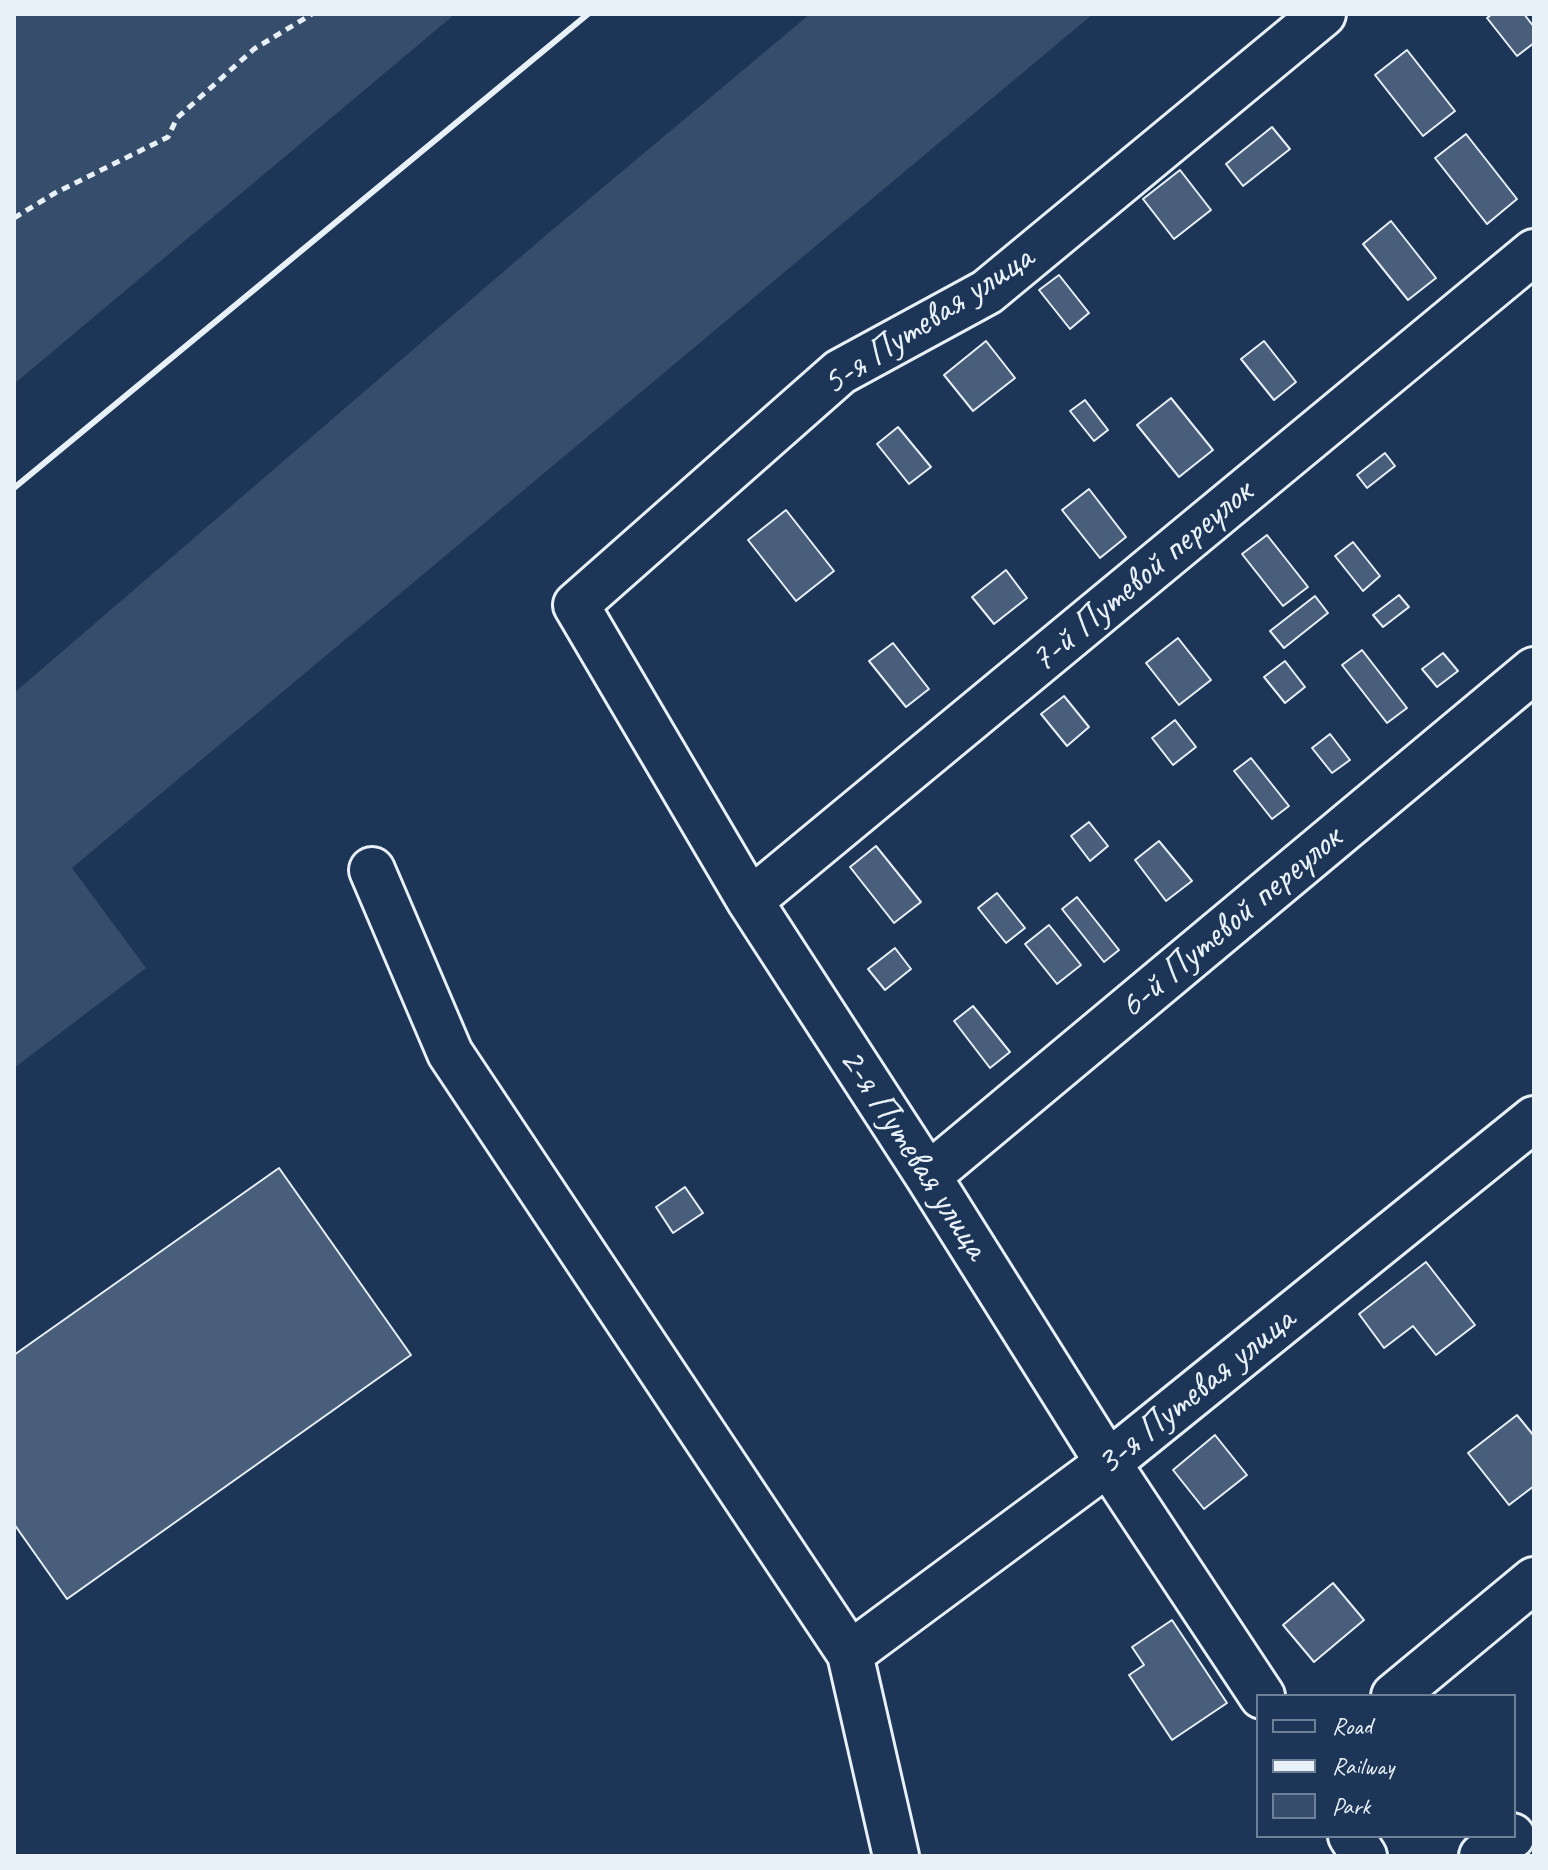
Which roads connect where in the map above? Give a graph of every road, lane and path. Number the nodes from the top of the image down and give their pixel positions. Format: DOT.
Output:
graph roads {
  1 [pos="312,14"];
  2 [pos="1323,14"];
  3 [pos="14,218"];
  4 [pos="1534,252"];
  5 [pos="576,605"];
  6 [pos="1534,670"];
  7 [pos="372,870"];
  8 [pos="750,901"];
  9 [pos="1534,1119"];
  10 [pos="928,1176"];
  11 [pos="1108,1463"];
  12 [pos="1534,1580"];
  13 [pos="850,1654"];
  14 [pos="1261,1694"];
  15 [pos="1396,1694"];
  16 [pos="1534,1821"];
  17 [pos="1516,1833"];
  18 [pos="1352,1838"];
  19 [pos="1509,1838"];
  20 [pos="896,1856"];
  21 [pos="1364,1856"];
  22 [pos="1482,1856"];
  1 -- 3 [label="path"];
  2 -- 5 [label="street, 5-я Путевая улица"];
  4 -- 8 [label="street, 7-й Путевой переулок"];
  5 -- 8 [label="street, 2-я Путевая улица"];
  6 -- 10 [label="street, 6-й Путевой переулок"];
  7 -- 13 [label="street"];
  8 -- 10 [label="street, 2-я Путевая улица"];
  9 -- 11 [label="street, 3-я Путевая улица"];
  10 -- 11 [label="street, 2-я Путевая улица"];
  11 -- 13 [label="street, 3-я Путевая улица"];
  11 -- 14 [label="street, 2-я Путевая улица"];
  12 -- 15 [label="street"];
  13 -- 20 [label="street"];
  16 -- 17 [label="street"];
  18 -- 21 [label="street"];
  19 -- 22 [label="street"];
}
